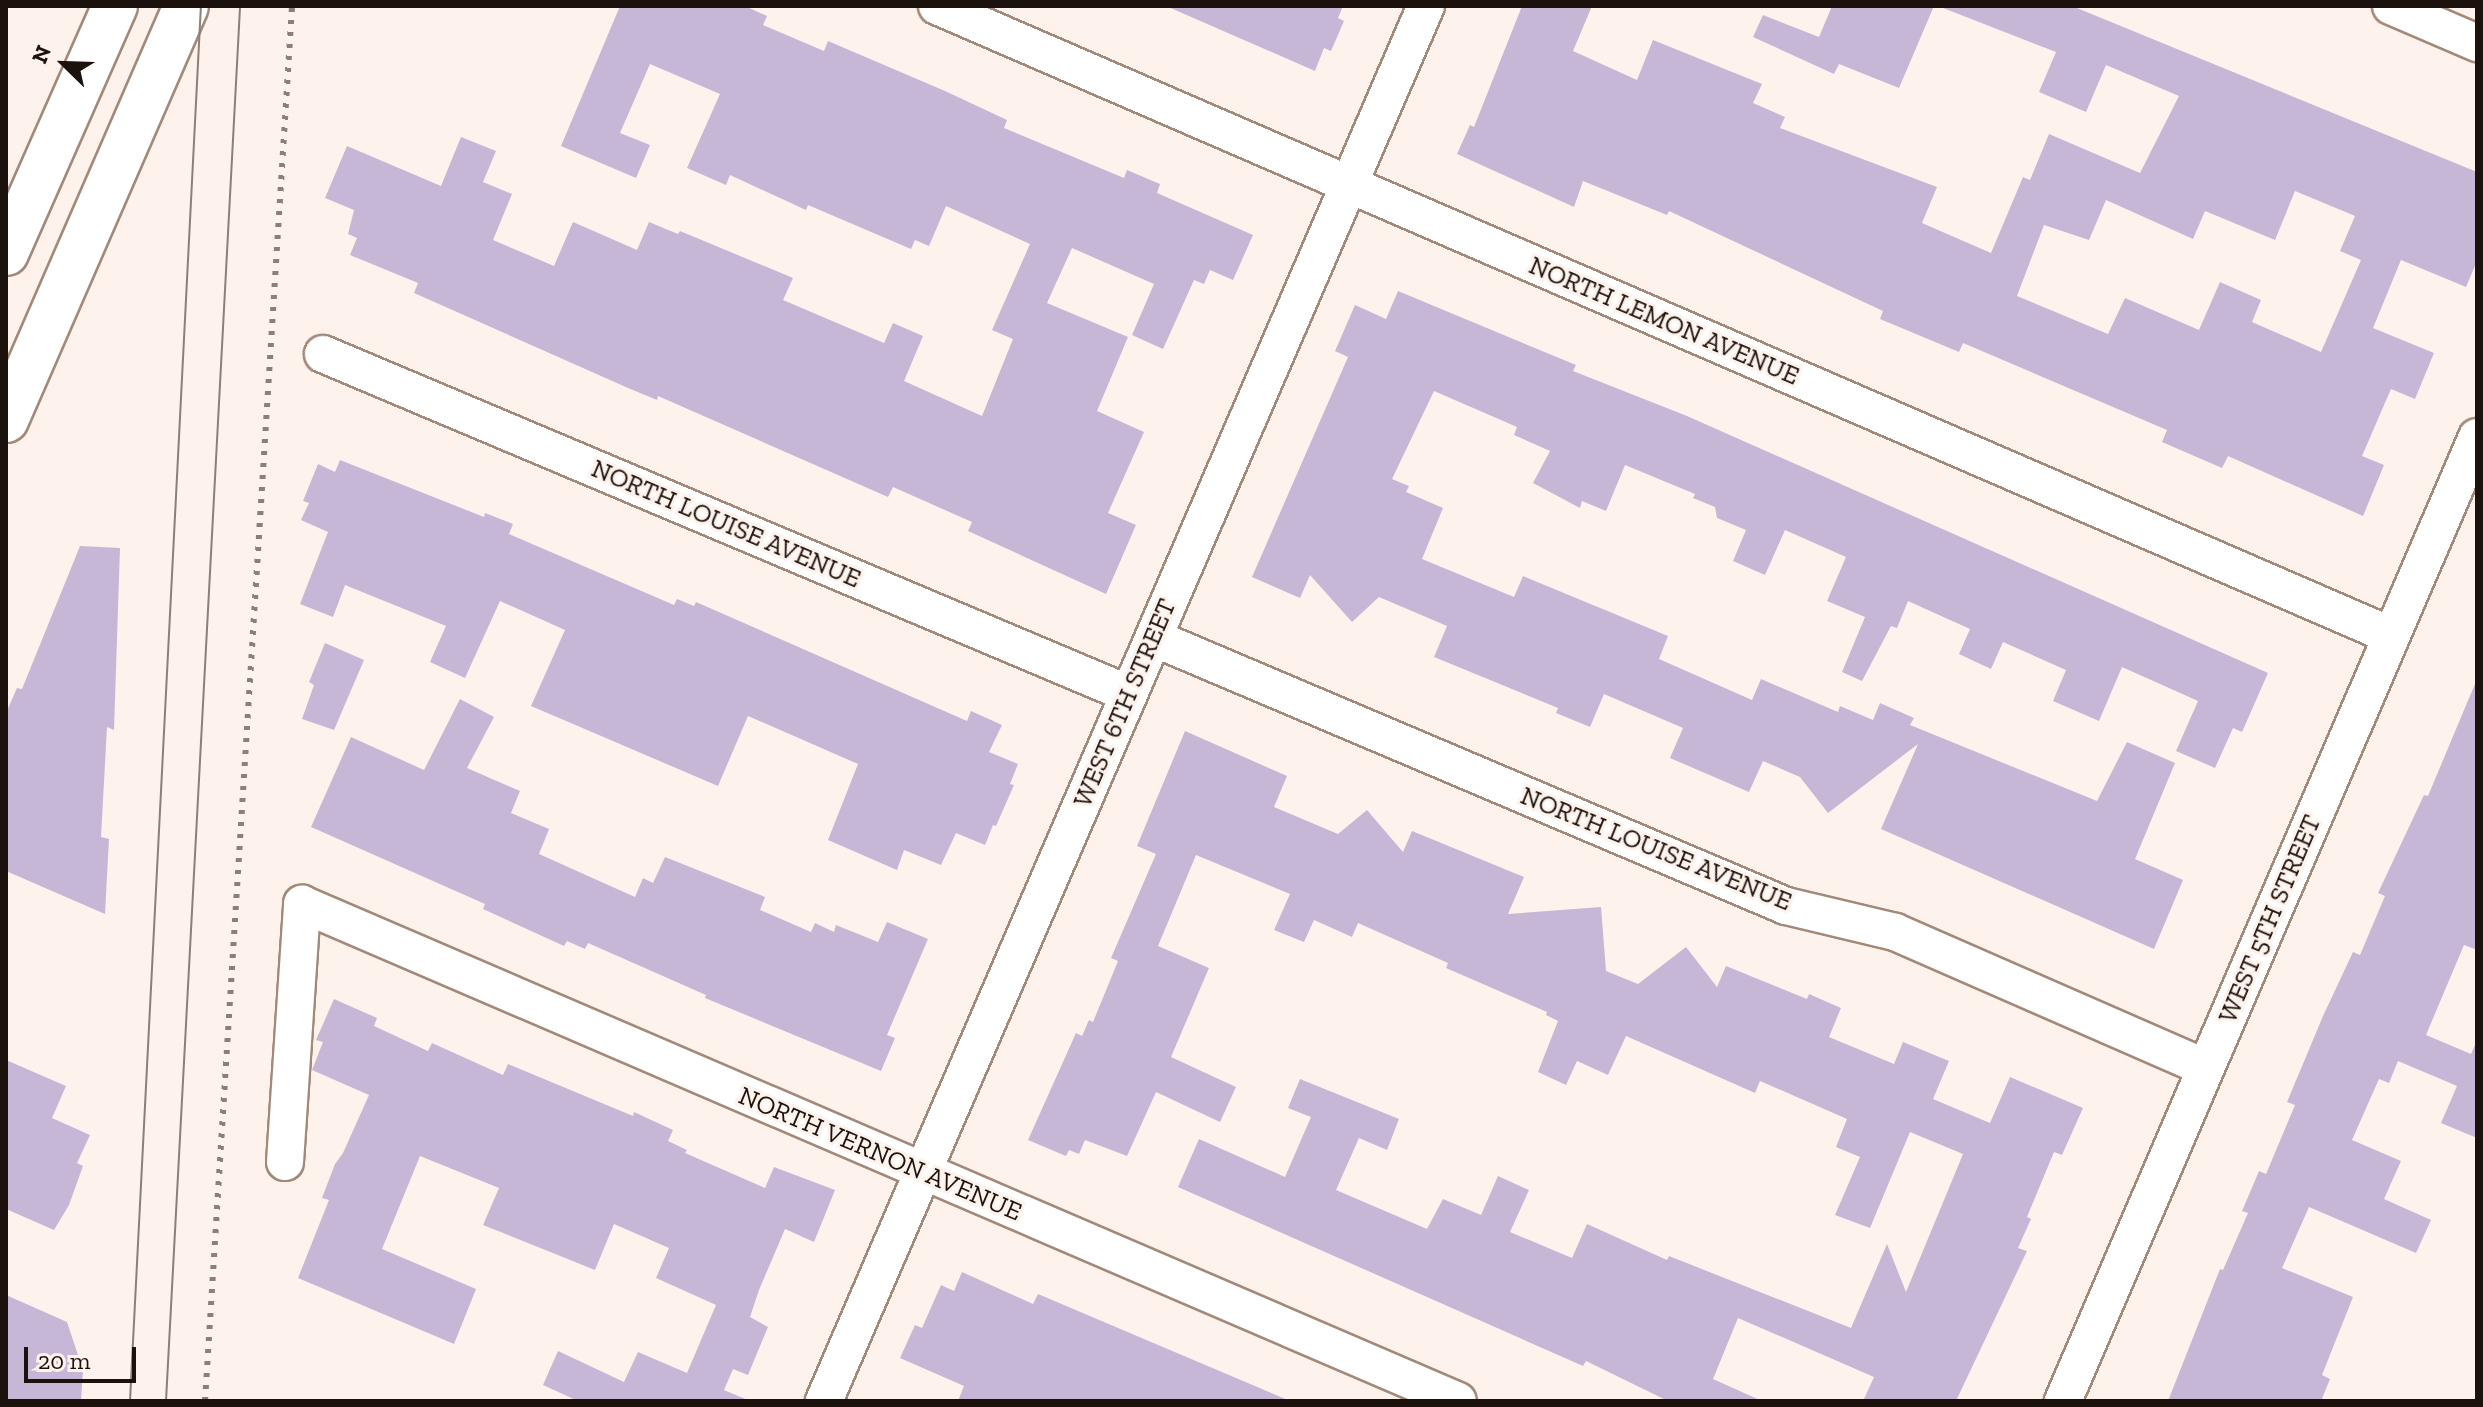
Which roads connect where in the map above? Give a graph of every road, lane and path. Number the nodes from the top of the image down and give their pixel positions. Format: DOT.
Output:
graph roads {
  1 [pos="115,6"];
  2 [pos="186,6"];
  3 [pos="937,6"];
  4 [pos="1426,6"];
  5 [pos="2391,6"];
  6 [pos="2477,43"];
  7 [pos="1349,184"];
  8 [pos="6,253"];
  9 [pos="323,354"];
  10 [pos="6,420"];
  11 [pos="2477,437"];
  12 [pos="2390,635"];
  13 [pos="1154,638"];
  14 [pos="1129,694"];
  15 [pos="2206,1068"];
  16 [pos="285,1162"];
  17 [pos="921,1173"];
  18 [pos="824,1401"];
  19 [pos="1458,1401"];
  20 [pos="2063,1401"];
  1 -- 8 [label="main road"];
  2 -- 10 [label="main road"];
  3 -- 7 [label="street, NORTH LEMON AVENUE"];
  4 -- 7 [label="street, WEST 6TH STREET"];
  5 -- 6 [label="street"];
  7 -- 12 [label="street, NORTH LEMON AVENUE"];
  7 -- 13 [label="street, WEST 6TH STREET"];
  9 -- 14 [label="street, NORTH LOUISE AVENUE"];
  11 -- 12 [label="street, WEST 5TH STREET"];
  12 -- 15 [label="street, WEST 5TH STREET"];
  13 -- 14 [label="street, WEST 6TH STREET"];
  13 -- 15 [label="street, NORTH LOUISE AVENUE"];
  14 -- 17 [label="street, WEST 6TH STREET"];
  15 -- 20 [label="street, WEST 5TH STREET"];
  16 -- 17 [label="street, NORTH VERNON AVENUE"];
  17 -- 18 [label="street, WEST 6TH STREET"];
  17 -- 19 [label="street, NORTH VERNON AVENUE"];
}
